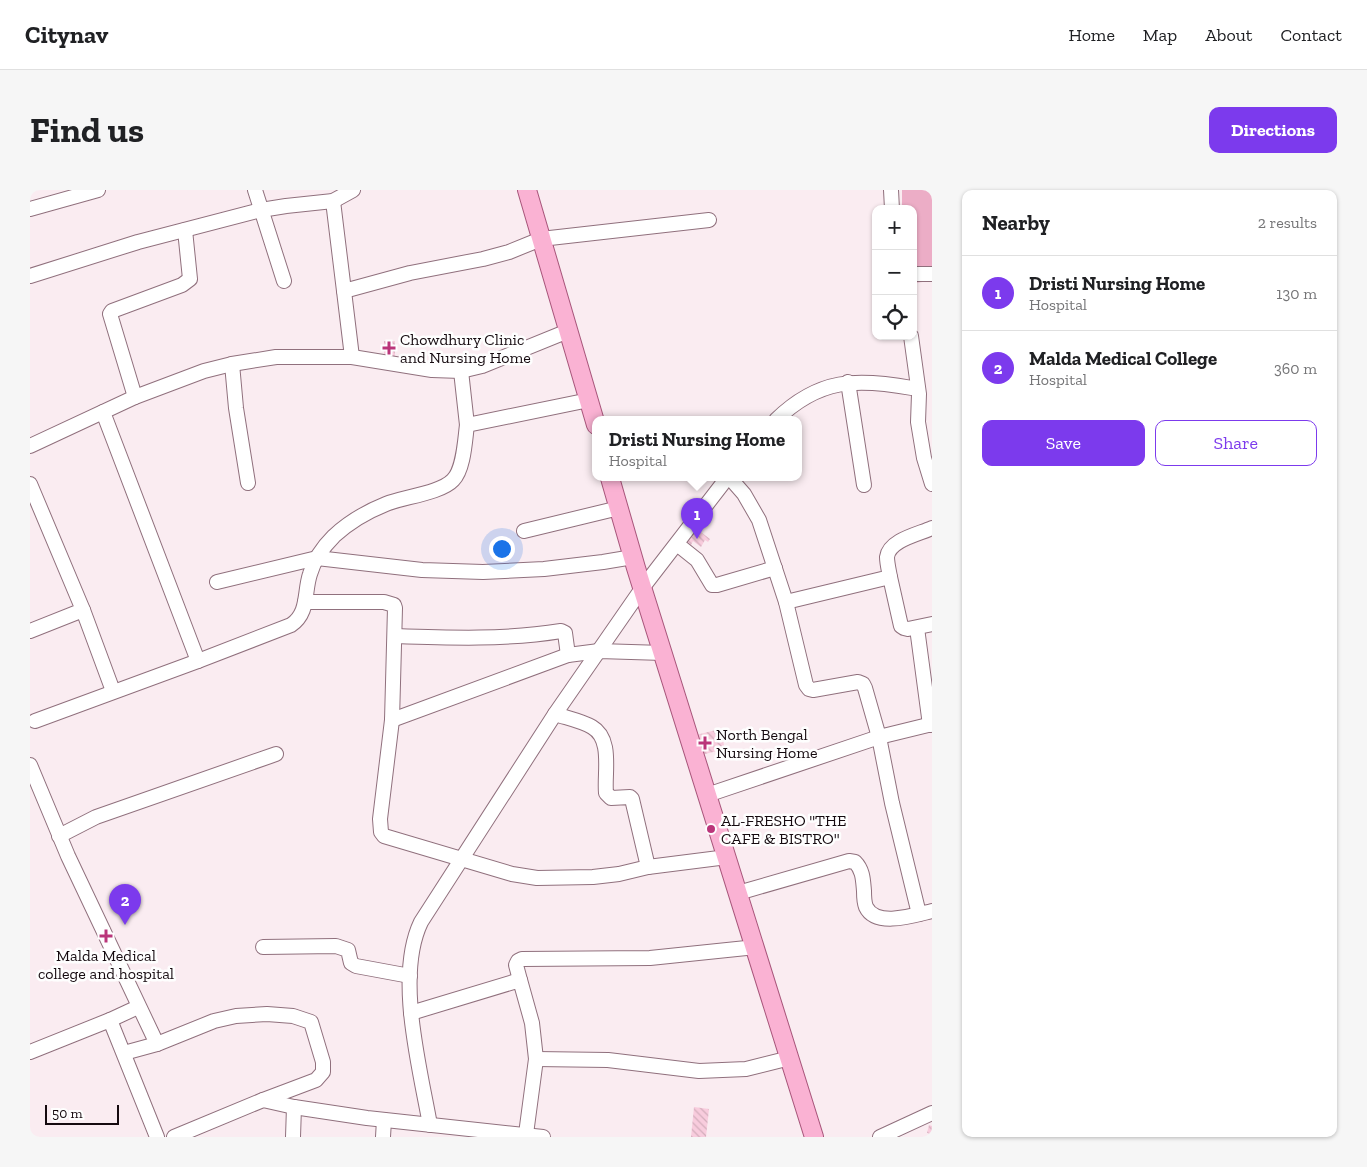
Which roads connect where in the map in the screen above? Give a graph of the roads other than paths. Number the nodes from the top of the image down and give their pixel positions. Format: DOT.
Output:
graph roads {
  1 [pos="98,190"];
  2 [pos="255,190"];
  3 [pos="353,190"];
  4 [pos="527,190"];
  5 [pos="891,190"];
  6 [pos="899,190"];
  7 [pos="333,201"];
  8 [pos="892,205"];
  9 [pos="900,205"];
  10 [pos="30,209"];
  11 [pos="261,210"];
  12 [pos="709,220"];
  13 [pos="185,230"];
  14 [pos="541,239"];
  15 [pos="917,274"];
  16 [pos="932,274"];
  17 [pos="30,276"];
  18 [pos="284,281"];
  19 [pos="344,292"];
  20 [pos="568,331"];
  21 [pos="904,340"];
  22 [pos="912,340"];
  23 [pos="352,357"];
  24 [pos="232,364"];
  25 [pos="461,371"];
  26 [pos="848,382"];
  27 [pos="912,388"];
  28 [pos="135,397"];
  29 [pos="589,400"];
  30 [pos="917,402"];
  31 [pos="103,412"];
  32 [pos="593,416"];
  33 [pos="780,416"];
  34 [pos="467,425"];
  35 [pos="30,446"];
  36 [pos="928,457"];
  37 [pos="611,481"];
  38 [pos="727,481"];
  39 [pos="732,481"];
  40 [pos="248,483"];
  41 [pos="30,484"];
  42 [pos="932,484"];
  43 [pos="864,485"];
  44 [pos="619,508"];
  45 [pos="932,528"];
  46 [pos="524,531"];
  47 [pos="677,544"];
  48 [pos="633,557"];
  49 [pos="317,558"];
  50 [pos="775,568"];
  51 [pos="890,577"];
  52 [pos="217,582"];
  53 [pos="643,587"];
  54 [pos="305,602"];
  55 [pos="786,602"];
  56 [pos="83,610"];
  57 [pos="932,624"];
  58 [pos="916,628"];
  59 [pos="30,631"];
  60 [pos="395,636"];
  61 [pos="599,651"];
  62 [pos="663,653"];
  63 [pos="568,655"];
  64 [pos="198,661"];
  65 [pos="113,691"];
  66 [pos="555,714"];
  67 [pos="32,719"];
  68 [pos="392,720"];
  69 [pos="931,724"];
  70 [pos="879,737"];
  71 [pos="276,754"];
  72 [pos="30,766"];
  73 [pos="707,795"];
  74 [pos="59,836"];
  75 [pos="727,857"];
  76 [pos="462,859"];
  77 [pos="648,867"];
  78 [pos="738,893"];
  79 [pos="925,912"];
  80 [pos="263,947"];
  81 [pos="756,948"];
  82 [pos="410,976"];
  83 [pos="520,980"];
  84 [pos="138,1008"];
  85 [pos="411,1013"];
  86 [pos="110,1020"];
  87 [pos="157,1044"];
  88 [pos="30,1052"];
  89 [pos="124,1053"];
  90 [pos="790,1058"];
  91 [pos="536,1059"];
  92 [pos="263,1100"];
  93 [pos="294,1107"];
  94 [pos="932,1113"];
  95 [pos="384,1120"];
  96 [pos="430,1126"];
  97 [pos="412,1130"];
  98 [pos="497,1134"];
  99 [pos="526,1134"];
  100 [pos="157,1137"];
  101 [pos="174,1137"];
  102 [pos="293,1137"];
  103 [pos="383,1137"];
  104 [pos="544,1137"];
  105 [pos="814,1137"];
  106 [pos="880,1137"];
  1 -- 10 [label="street"];
  2 -- 11 [label="street"];
  3 -- 7 [label="street"];
  4 -- 14 [label="main road"];
  5 -- 8 [label="street"];
  6 -- 9 [label="street"];
  7 -- 11 [label="street"];
  7 -- 19 [label="street"];
  11 -- 13 [label="street"];
  11 -- 18 [label="street"];
  12 -- 14 [label="street"];
  13 -- 17 [label="street"];
  13 -- 28 [label="street"];
  14 -- 19 [label="street"];
  14 -- 20 [label="main road"];
  15 -- 16 [label="street"];
  19 -- 23 [label="street"];
  20 -- 25 [label="street"];
  20 -- 29 [label="main road"];
  21 -- 27 [label="street"];
  22 -- 30 [label="street"];
  23 -- 24 [label="street"];
  23 -- 25 [label="street"];
  24 -- 28 [label="street"];
  24 -- 40 [label="street"];
  25 -- 34 [label="street"];
  26 -- 27 [label="street"];
  26 -- 33 [label="street"];
  26 -- 43 [label="street"];
  27 -- 30 [label="street"];
  28 -- 31 [label="street"];
  29 -- 32 [label="main road"];
  29 -- 34 [label="street"];
  30 -- 36 [label="street"];
  31 -- 35 [label="street"];
  31 -- 64 [label="street"];
  34 -- 49 [label="street"];
  36 -- 42 [label="street"];
  37 -- 44 [label="main road"];
  38 -- 47 [label="street"];
  39 -- 50 [label="street"];
  41 -- 56 [label="street"];
  44 -- 46 [label="street"];
  44 -- 48 [label="main road"];
  45 -- 51 [label="street"];
  47 -- 50 [label="street"];
  47 -- 53 [label="street"];
  48 -- 49 [label="street"];
  48 -- 53 [label="main road"];
  49 -- 52 [label="street"];
  49 -- 54 [label="street"];
  50 -- 55 [label="street"];
  51 -- 55 [label="street"];
  51 -- 58 [label="street"];
  53 -- 61 [label="street"];
  53 -- 62 [label="main road"];
  54 -- 60 [label="street"];
  54 -- 64 [label="street"];
  55 -- 70 [label="street"];
  56 -- 59 [label="street"];
  56 -- 65 [label="street"];
  57 -- 58 [label="street"];
  58 -- 69 [label="street"];
  60 -- 63 [label="street"];
  60 -- 68 [label="street"];
  61 -- 62 [label="street"];
  61 -- 63 [label="street"];
  61 -- 66 [label="street"];
  62 -- 73 [label="main road"];
  63 -- 68 [label="street"];
  64 -- 65 [label="street"];
  65 -- 67 [label="street"];
  66 -- 76 [label="street"];
  66 -- 77 [label="street"];
  68 -- 76 [label="street"];
  69 -- 70 [label="street"];
  70 -- 73 [label="street"];
  70 -- 79 [label="street"];
  71 -- 74 [label="street"];
  72 -- 74 [label="street"];
  73 -- 75 [label="main road"];
  74 -- 84 [label="street"];
  75 -- 77 [label="street"];
  75 -- 78 [label="main road"];
  76 -- 77 [label="street"];
  76 -- 82 [label="street"];
  78 -- 79 [label="street"];
  78 -- 81 [label="main road"];
  80 -- 82 [label="street"];
  81 -- 83 [label="street"];
  81 -- 90 [label="main road"];
  82 -- 85 [label="street"];
  83 -- 85 [label="street"];
  83 -- 91 [label="street"];
  84 -- 86 [label="street"];
  84 -- 87 [label="street"];
  85 -- 96 [label="street"];
  86 -- 88 [label="street"];
  86 -- 89 [label="street"];
  87 -- 89 [label="street"];
  87 -- 92 [label="street"];
  89 -- 100 [label="street"];
  90 -- 91 [label="street"];
  90 -- 105 [label="main road"];
  91 -- 99 [label="street"];
  92 -- 93 [label="street"];
  92 -- 101 [label="street"];
  93 -- 95 [label="street"];
  93 -- 102 [label="street"];
  94 -- 106 [label="street"];
  95 -- 97 [label="street"];
  95 -- 103 [label="street"];
  96 -- 97 [label="street"];
  96 -- 98 [label="street"];
  98 -- 99 [label="street"];
  99 -- 104 [label="street"];
}
